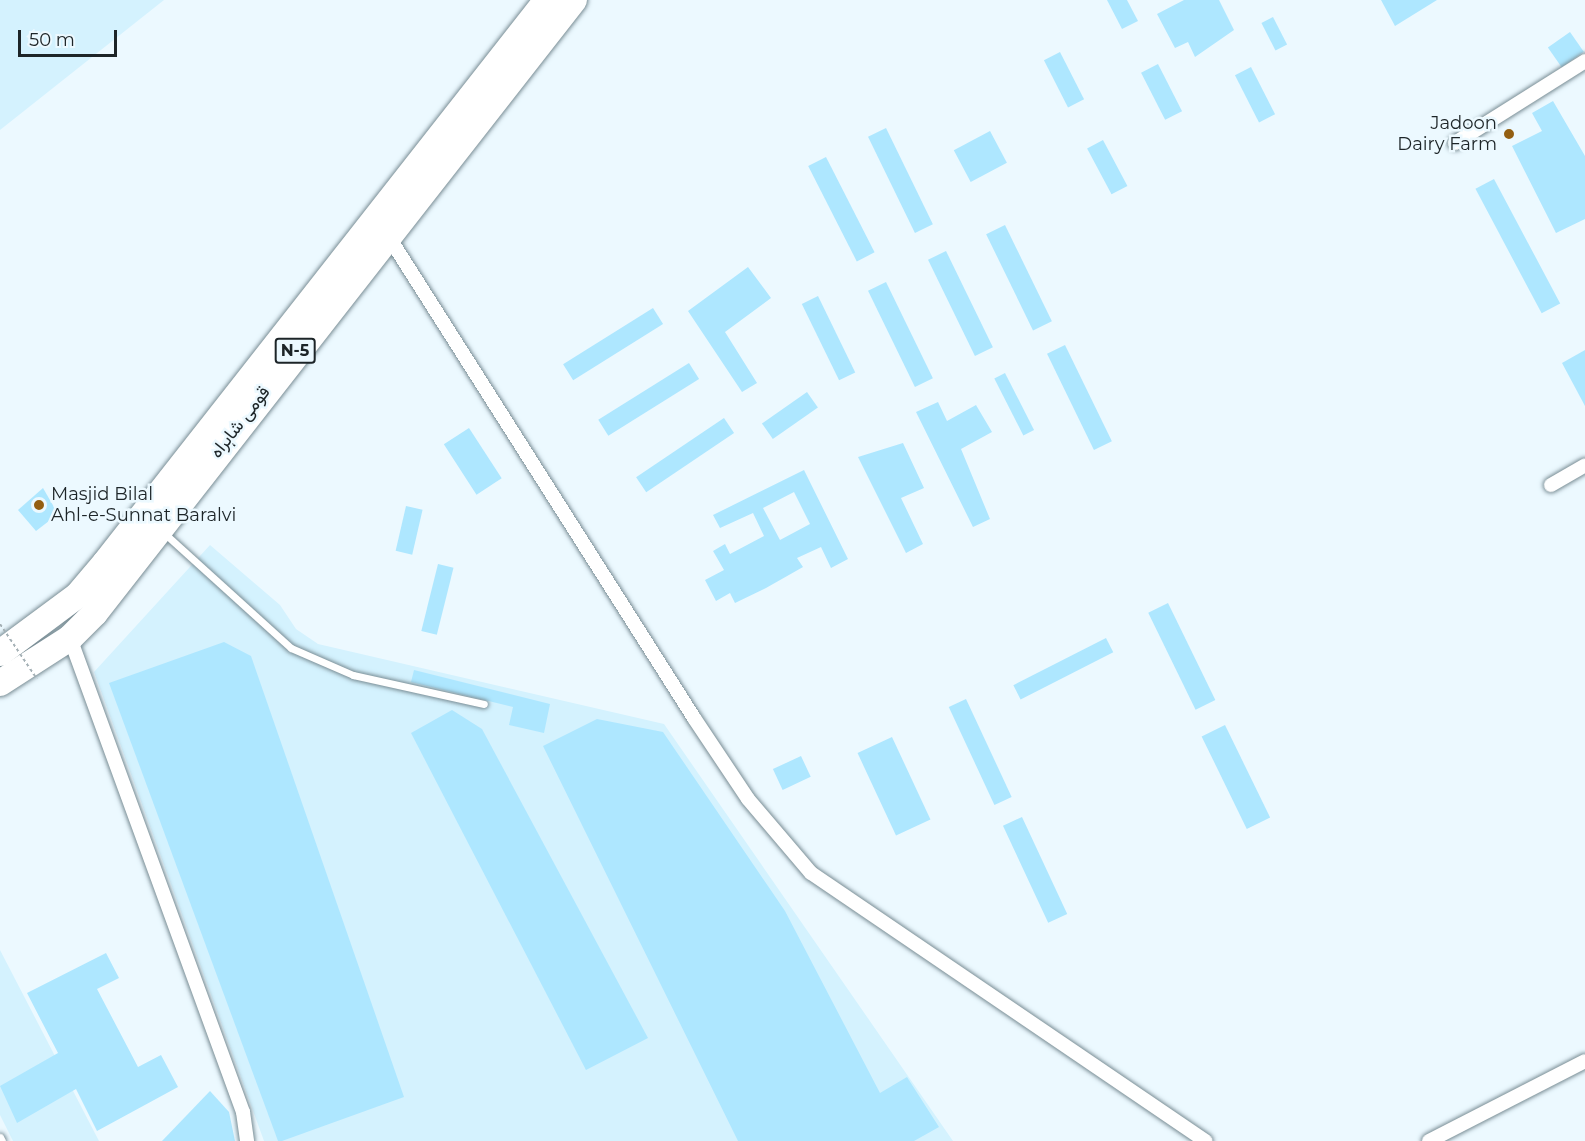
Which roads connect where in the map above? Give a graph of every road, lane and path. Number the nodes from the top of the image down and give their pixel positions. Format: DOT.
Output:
graph roads {
  1 [pos="547,0"];
  2 [pos="574,0"];
  3 [pos="1585,61"];
  4 [pos="1455,143"];
  5 [pos="387,234"];
  6 [pos="1585,465"];
  7 [pos="1551,485"];
  8 [pos="157,528"];
  9 [pos="0,624"];
  10 [pos="70,638"];
  11 [pos="0,653"];
  12 [pos="37,679"];
  13 [pos="0,683"];
  14 [pos="484,704"];
  15 [pos="1585,1061"];
  16 [pos="247,1141"];
  17 [pos="1206,1141"];
  18 [pos="1429,1141"];
  1 -- 11 [label="highway, قومی شاہراہ / N-5"];
  2 -- 5 [label="highway, قومی شاہراہ / N-5"];
  3 -- 4 [label="street"];
  5 -- 8 [label="highway, قومی شاہراہ / N-5"];
  5 -- 17 [label="street"];
  6 -- 7 [label="street"];
  8 -- 10 [label="highway, قومی شاہراہ / N-5"];
  8 -- 14 [label="lane"];
  9 -- 12 [label="path, bridge"];
  10 -- 13 [label="highway, قومی شاہراہ / N-5"];
  10 -- 16 [label="street"];
  15 -- 18 [label="street"];
}
